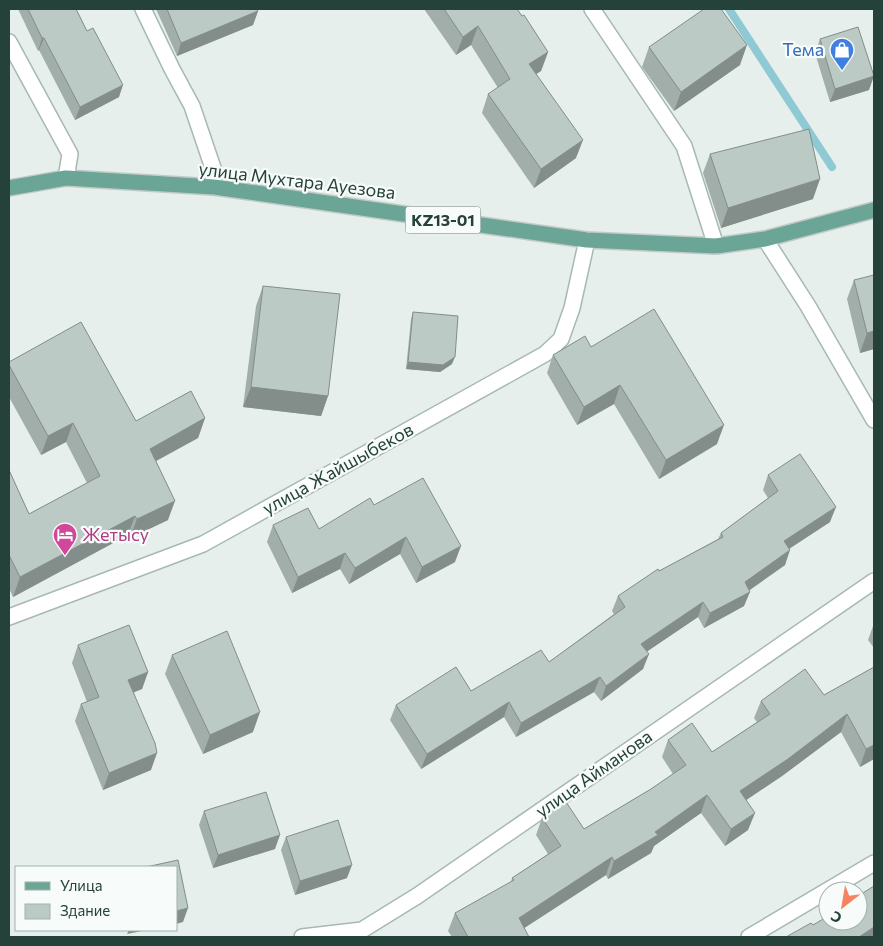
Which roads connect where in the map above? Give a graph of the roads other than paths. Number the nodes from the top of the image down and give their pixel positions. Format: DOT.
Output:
graph roads {
  1 [pos="144,9"];
  2 [pos="592,9"];
  3 [pos="9,42"];
  4 [pos="66,178"];
  5 [pos="214,187"];
  6 [pos="9,188"];
  7 [pos="874,210"];
  8 [pos="765,239"];
  9 [pos="587,240"];
  10 [pos="716,246"];
  11 [pos="874,420"];
  12 [pos="874,580"];
  13 [pos="9,617"];
  14 [pos="874,863"];
  15 [pos="302,937"];
  16 [pos="749,937"];
  1 -- 5 [label="street"];
  2 -- 10 [label="street"];
  3 -- 4 [label="street"];
  4 -- 5 [label="main road, улица Мухтара Ауезова / KZ13-01"];
  4 -- 6 [label="main road, улица Мухтара Ауезова / KZ13-01"];
  5 -- 9 [label="main road, улица Мухтара Ауезова / KZ13-01"];
  7 -- 8 [label="main road, улица Мухтара Ауезова / KZ13-01"];
  8 -- 10 [label="main road, улица Мухтара Ауезова / KZ13-01"];
  8 -- 11 [label="street"];
  9 -- 10 [label="main road, улица Мухтара Ауезова / KZ13-01"];
  9 -- 13 [label="street, улица Жайшыбеков"];
  12 -- 15 [label="street, улица Айманова"];
  14 -- 16 [label="street"];
}
